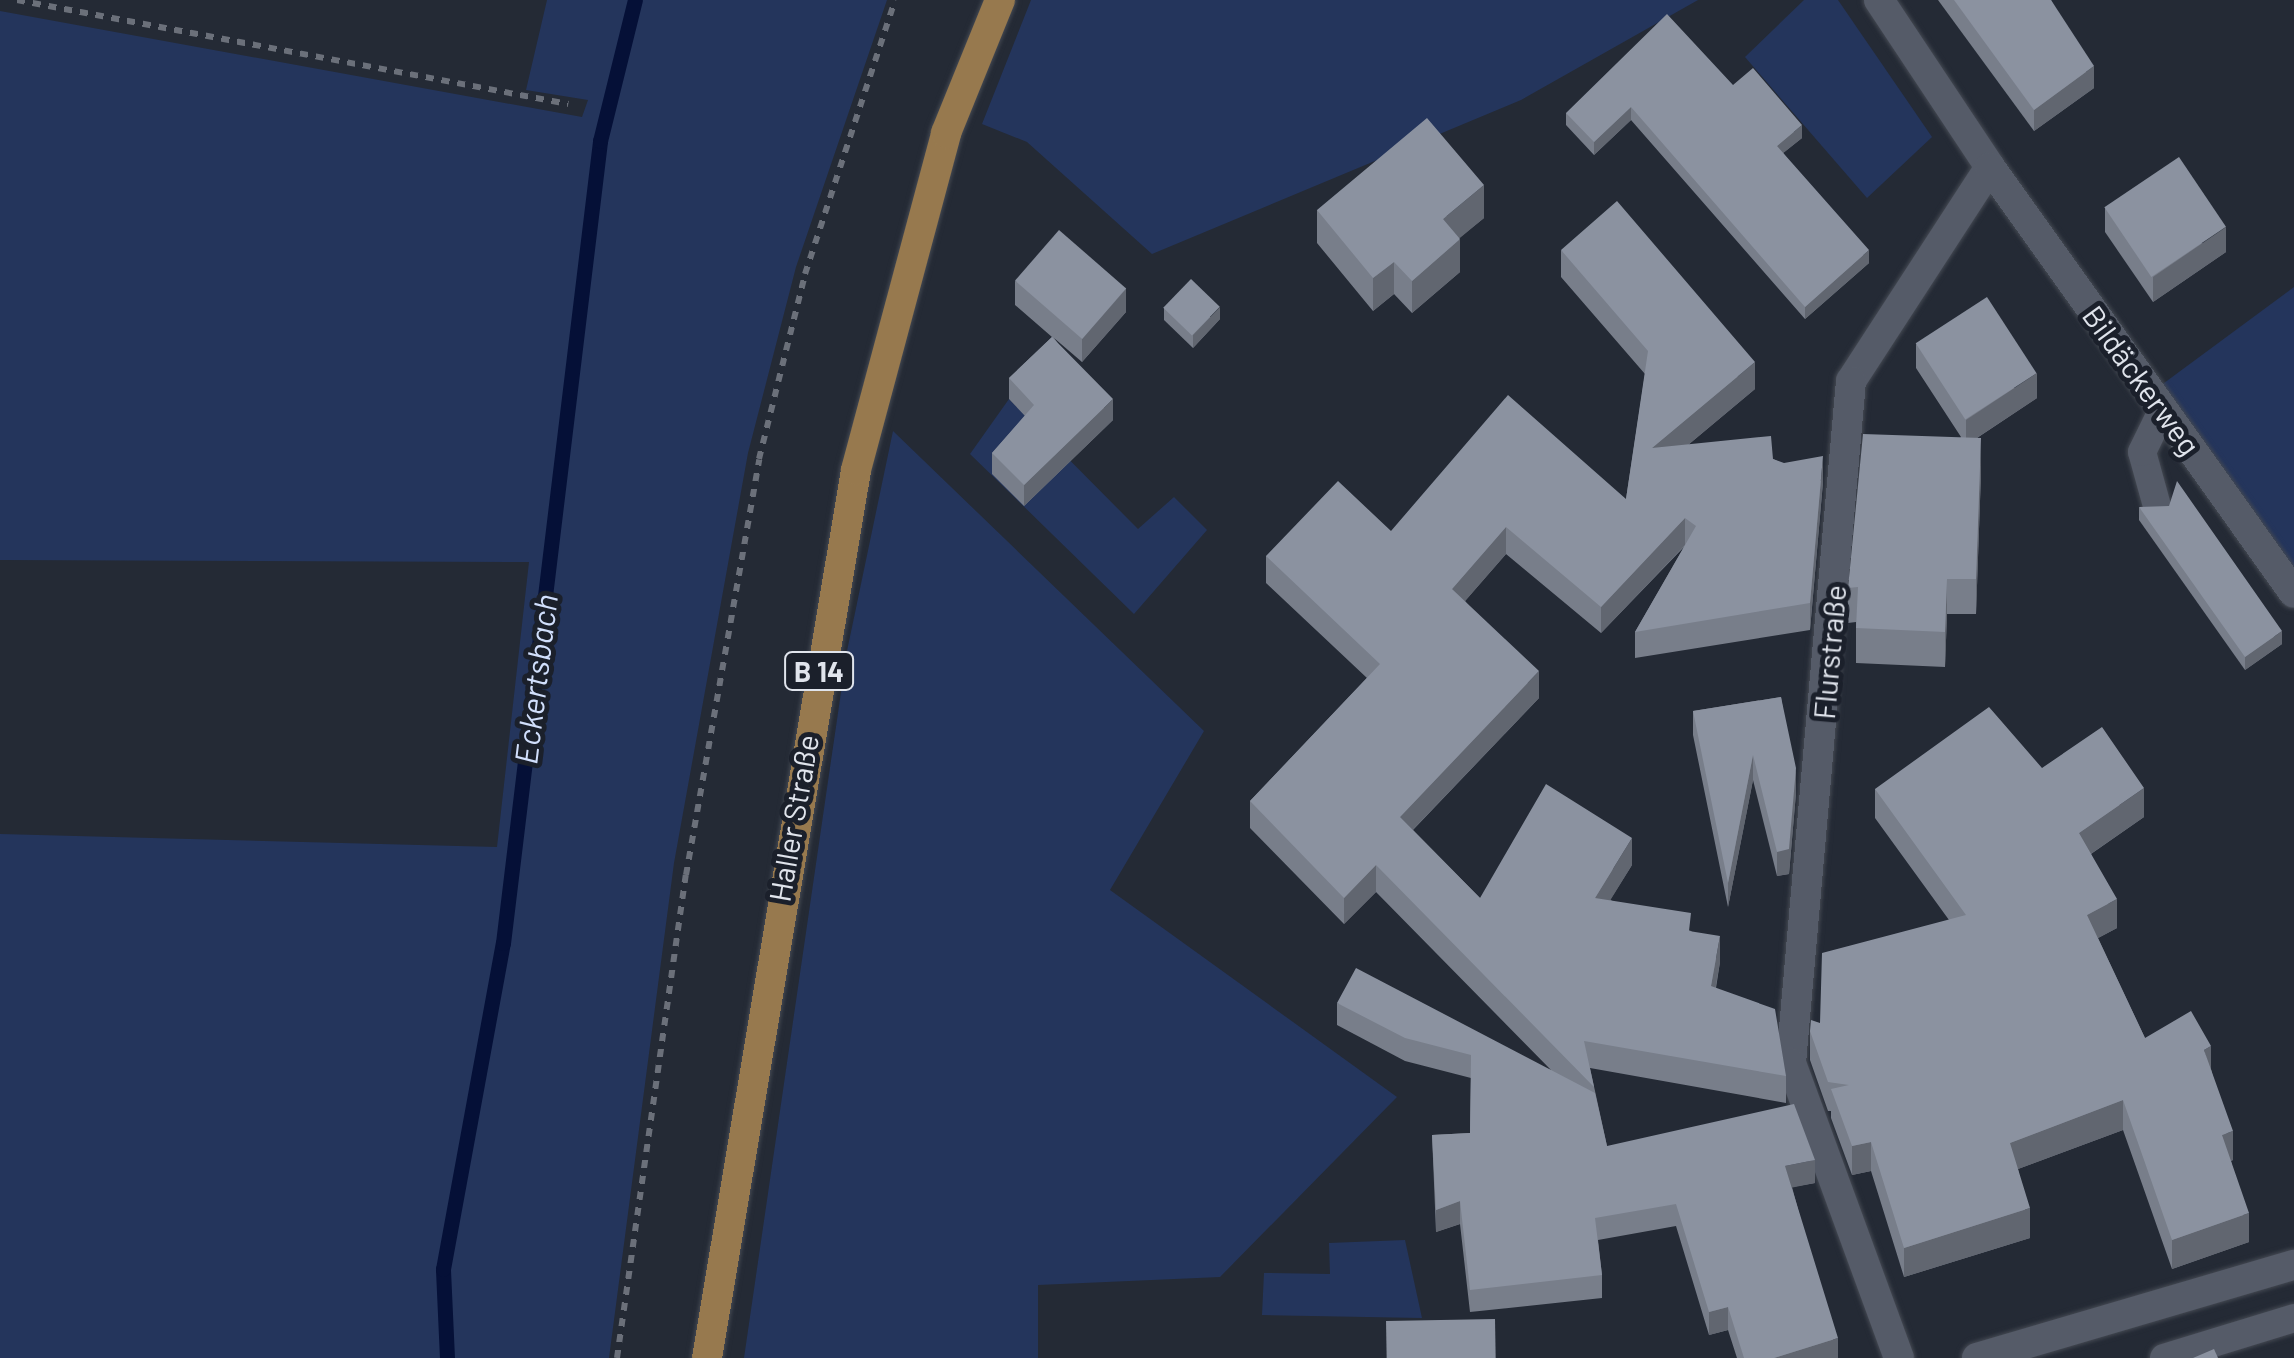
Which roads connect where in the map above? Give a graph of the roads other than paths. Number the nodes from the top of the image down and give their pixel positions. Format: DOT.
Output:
graph roads {
  1 [pos="1000,0"];
  2 [pos="1879,0"];
  3 [pos="1990,167"];
  4 [pos="2163,409"];
  5 [pos="2157,506"];
  6 [pos="2294,593"];
  7 [pos="2294,1266"];
  8 [pos="2294,1318"];
  9 [pos="707,1358"];
  10 [pos="1900,1358"];
  11 [pos="1976,1358"];
  12 [pos="2164,1358"];
  1 -- 9 [label="main road, Haller Straße / B 14"];
  2 -- 3 [label="street"];
  3 -- 4 [label="street, Bildäckerweg"];
  3 -- 10 [label="street, Flurstraße"];
  4 -- 5 [label="lane"];
  4 -- 6 [label="street, Bildäckerweg"];
  7 -- 11 [label="street"];
  8 -- 12 [label="lane"];
}
